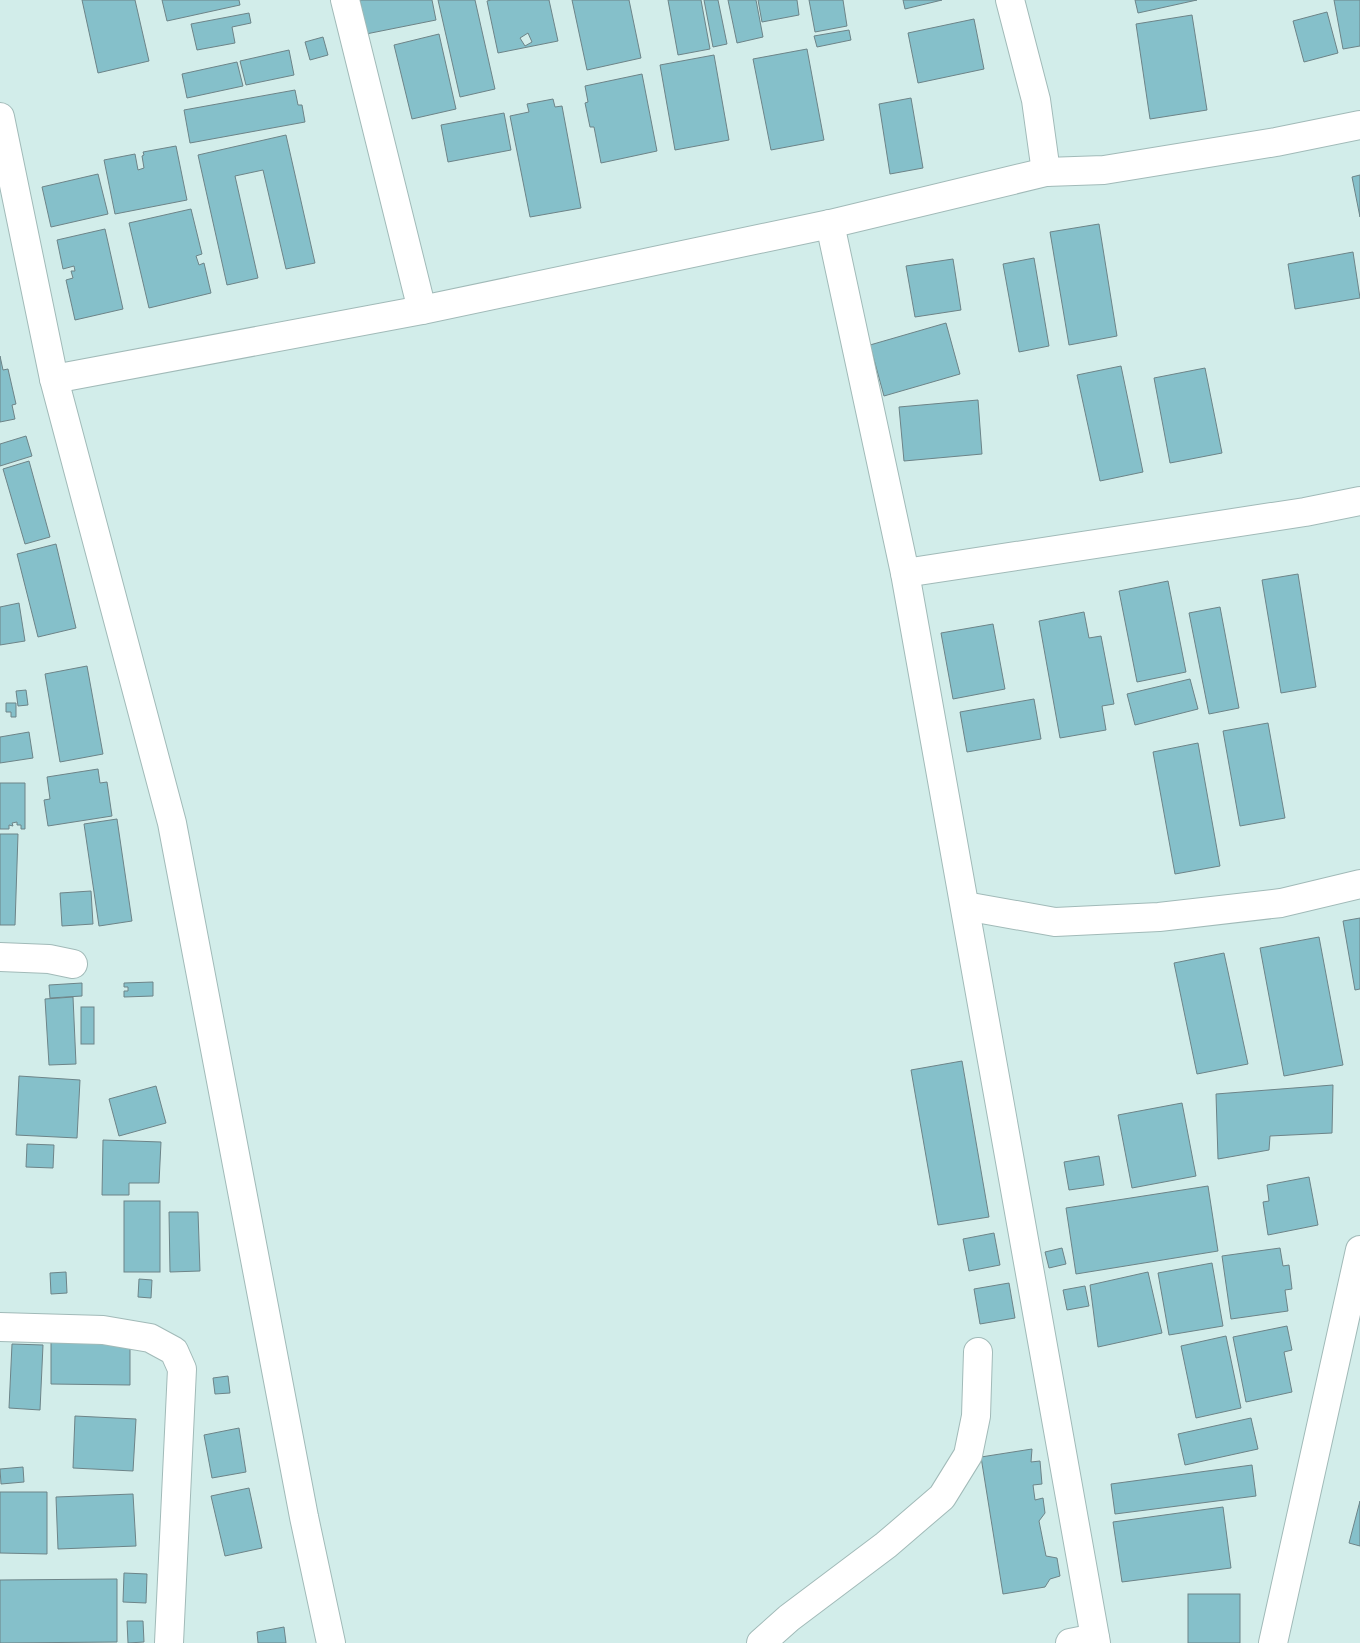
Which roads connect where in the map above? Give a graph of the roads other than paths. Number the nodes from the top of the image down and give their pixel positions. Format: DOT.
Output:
graph roads {
  1 [pos="345,0"];
  2 [pos="1010,0"];
  3 [pos="0,117"];
  4 [pos="1360,125"];
  5 [pos="1046,172"];
  6 [pos="830,224"];
  7 [pos="422,310"];
  8 [pos="54,380"];
  9 [pos="1360,501"];
  10 [pos="905,573"];
  11 [pos="1360,884"];
  12 [pos="965,906"];
  13 [pos="0,957"];
  14 [pos="73,964"];
  15 [pos="1360,1250"];
  16 [pos="0,1327"];
  17 [pos="978,1352"];
  18 [pos="1087,1641"];
  19 [pos="169,1643"];
  20 [pos="332,1643"];
  21 [pos="761,1643"];
  22 [pos="1273,1643"];
  1 -- 7 [label="street"];
  2 -- 5 [label="street"];
  3 -- 8 [label="street"];
  4 -- 5 [label="street"];
  5 -- 6 [label="street"];
  6 -- 7 [label="street"];
  6 -- 10 [label="street"];
  7 -- 8 [label="street"];
  8 -- 20 [label="street"];
  9 -- 10 [label="street"];
  10 -- 12 [label="street"];
  11 -- 12 [label="street"];
  12 -- 18 [label="street"];
  13 -- 14 [label="street"];
  15 -- 22 [label="street"];
  16 -- 19 [label="street"];
  17 -- 21 [label="street"];
}
